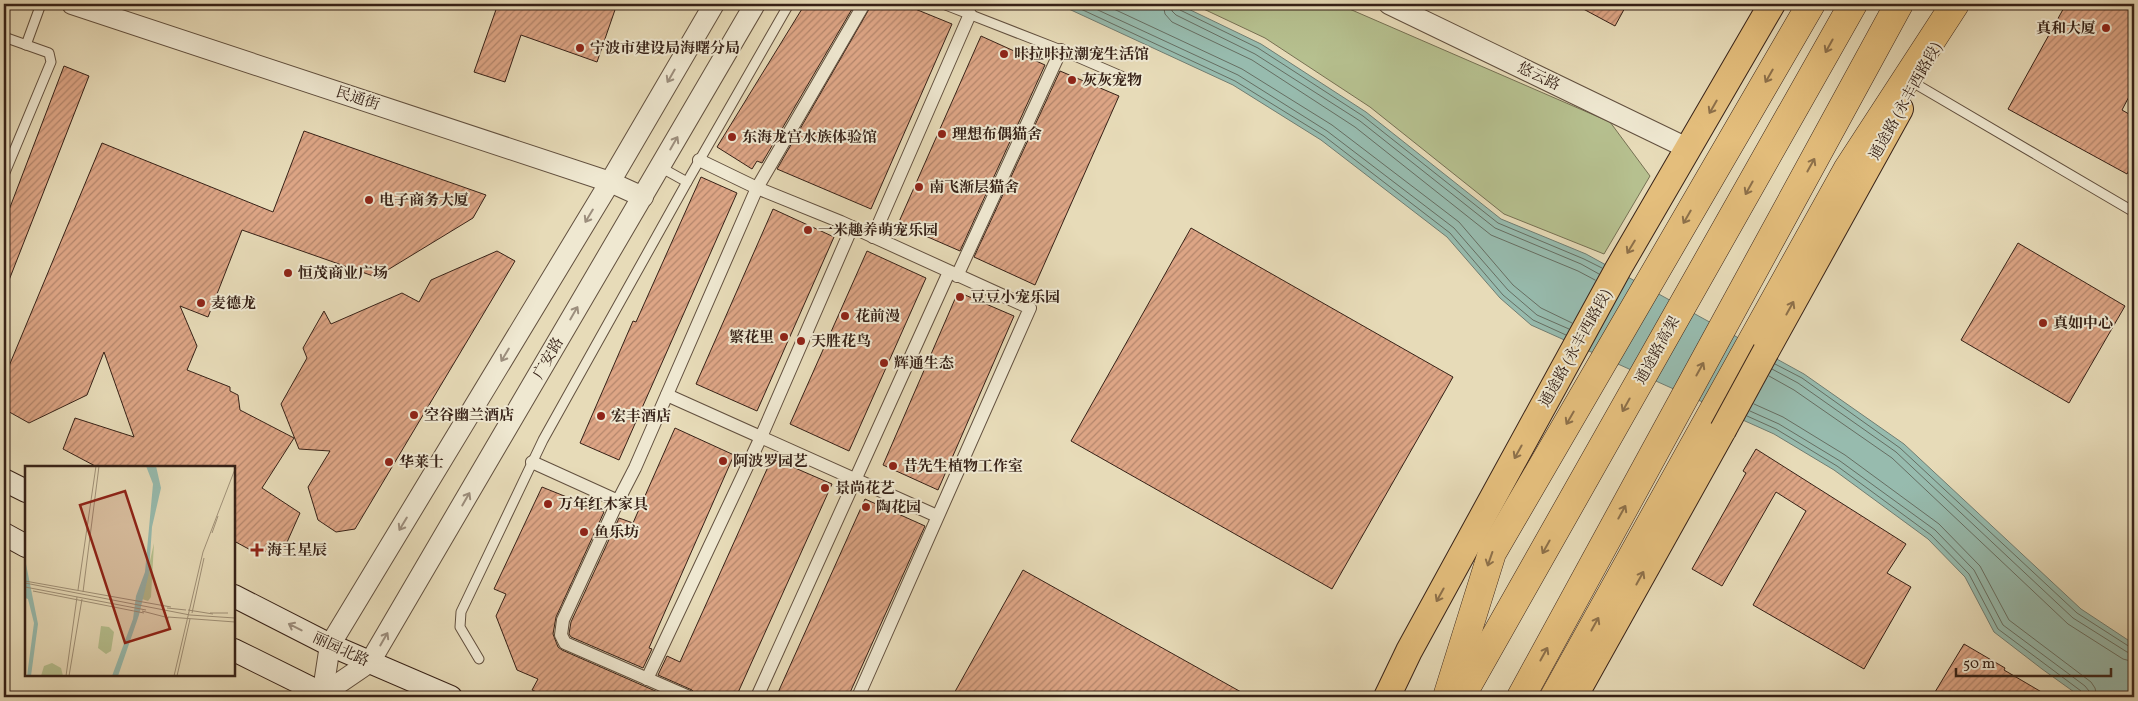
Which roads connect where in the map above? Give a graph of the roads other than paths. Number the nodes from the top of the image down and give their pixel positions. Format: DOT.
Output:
graph roads {
  1 [pos="41,4"];
  2 [pos="72,4"];
  3 [pos="714,4"];
  4 [pos="755,4"];
  5 [pos="789,4"];
  6 [pos="864,4"];
  7 [pos="943,4"];
  8 [pos="1389,4"];
  9 [pos="1772,4"];
  10 [pos="1811,4"];
  11 [pos="1853,4"];
  12 [pos="1899,4"];
  13 [pos="1957,4"];
  14 [pos="970,14"];
  15 [pos="4,37"];
  16 [pos="26,45"];
  17 [pos="1060,50"];
  18 [pos="1128,79"];
  19 [pos="1914,83"];
  20 [pos="1689,149"];
  21 [pos="699,160"];
  22 [pos="660,167"];
  23 [pos="4,175"];
  24 [pos="610,182"];
  25 [pos="687,182"];
  26 [pos="758,188"];
  27 [pos="642,197"];
  28 [pos="2134,212"];
  29 [pos="852,227"];
  30 [pos="873,237"];
  31 [pos="953,274"];
  32 [pos="667,395"];
  33 [pos="761,437"];
  34 [pos="532,462"];
  35 [pos="854,479"];
  36 [pos="4,480"];
  37 [pos="25,490"];
  38 [pos="618,501"];
  39 [pos="937,516"];
  40 [pos="4,534"];
  41 [pos="25,545"];
  42 [pos="235,596"];
  43 [pos="330,644"];
  44 [pos="235,651"];
  45 [pos="479,659"];
  46 [pos="370,662"];
  47 [pos="647,679"];
  48 [pos="324,696"];
  49 [pos="451,697"];
  50 [pos="689,697"];
  51 [pos="757,697"];
  52 [pos="858,697"];
  53 [pos="1387,697"];
  54 [pos="1447,697"];
  55 [pos="1461,697"];
  56 [pos="1521,697"];
  57 [pos="1554,697"];
  58 [pos="1574,697"];
  1 -- 16 [label="lane"];
  2 -- 24 [label="street, 民通街"];
  3 -- 24 [label="street, one-way"];
  22 -- 4 [label="street, 广安路, one-way"];
  5 -- 21 [label="lane"];
  6 -- 26 [label="street"];
  7 -- 14 [label="lane"];
  8 -- 20 [label="street, 悠云路"];
  9 -- 20 [label="main road, 通途路 (永丰西路段), one-way"];
  10 -- 54 [label="highway, one-way"];
  11 -- 55 [label="highway, 通途路高架, one-way"];
  56 -- 12 [label="highway, one-way"];
  13 -- 19 [label="main road, 通途路 (永丰西路段)"];
  57 -- 13 [label="highway, one-way"];
  14 -- 17 [label="lane"];
  14 -- 30 [label="street"];
  15 -- 16 [label="lane"];
  16 -- 23 [label="lane"];
  17 -- 18 [label="lane"];
  17 -- 31 [label="street"];
  19 -- 28 [label="lane"];
  58 -- 19 [label="main road, 通途路 (永丰西路段), one-way, bridge"];
  20 -- 53 [label="main road, 通途路 (永丰西路段), one-way"];
  21 -- 25 [label="lane"];
  21 -- 26 [label="street"];
  22 -- 25 [label="lane"];
  22 -- 27 [label="street, 广安路"];
  24 -- 27 [label="street, 民通街"];
  24 -- 43 [label="street, one-way"];
  25 -- 34 [label="lane"];
  26 -- 29 [label="street"];
  26 -- 32 [label="street"];
  46 -- 27 [label="street, 广安路, one-way"];
  29 -- 30 [label="street"];
  29 -- 33 [label="street"];
  30 -- 31 [label="street"];
  31 -- 35 [label="street"];
  31 -- 39 [label="street"];
  32 -- 33 [label="street"];
  32 -- 38 [label="street"];
  33 -- 35 [label="street"];
  33 -- 47 [label="street"];
  34 -- 38 [label="street"];
  34 -- 45 [label="lane"];
  35 -- 39 [label="street"];
  35 -- 51 [label="street"];
  36 -- 37 [label="main road"];
  38 -- 47 [label="street"];
  39 -- 52 [label="street"];
  40 -- 41 [label="main road"];
  43 -- 42 [label="main road, 丽园北路, one-way"];
  43 -- 46 [label="main road, 丽园北路"];
  43 -- 48 [label="street"];
  44 -- 48 [label="main road"];
  46 -- 48 [label="street, 广安路"];
  46 -- 49 [label="main road, 丽园北路"];
  47 -- 50 [label="street"];
}
